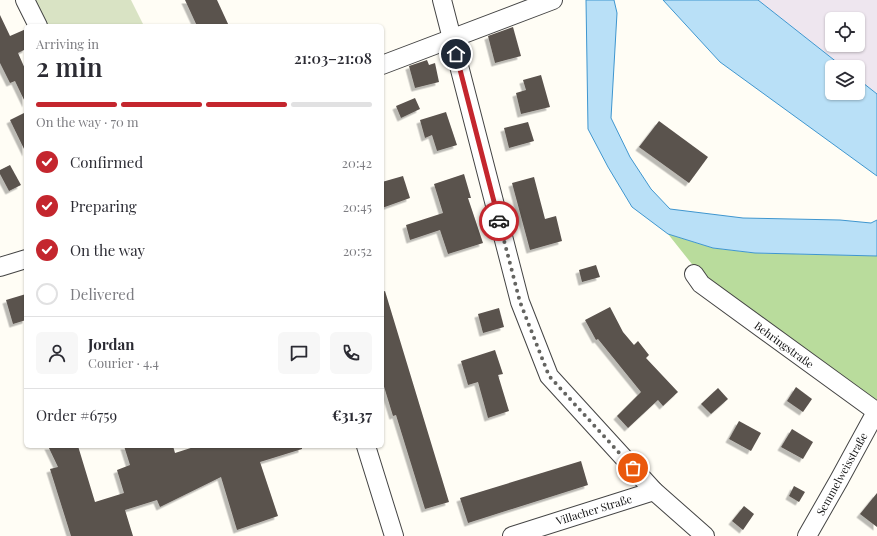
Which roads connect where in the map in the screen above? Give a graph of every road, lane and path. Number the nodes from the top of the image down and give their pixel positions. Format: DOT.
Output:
graph roads {
  1 [pos="25,0"];
  2 [pos="442,0"];
  3 [pos="554,0"];
  4 [pos="37,24"];
  5 [pos="452,39"];
  6 [pos="384,64"];
  7 [pos="24,260"];
  8 [pos="0,267"];
  9 [pos="694,274"];
  10 [pos="876,412"];
  11 [pos="367,448"];
  12 [pos="654,491"];
  13 [pos="394,536"];
  14 [pos="512,536"];
  15 [pos="705,536"];
  16 [pos="807,536"];
  1 -- 4 [label="street"];
  2 -- 5 [label="street"];
  3 -- 5 [label="street"];
  5 -- 6 [label="street"];
  5 -- 12 [label="street"];
  7 -- 8 [label="street"];
  9 -- 10 [label="street, Behringstraße"];
  10 -- 16 [label="street, Semmelweisstraße"];
  11 -- 13 [label="street"];
  12 -- 14 [label="street, Villacher Straße"];
  12 -- 15 [label="street"];
}
